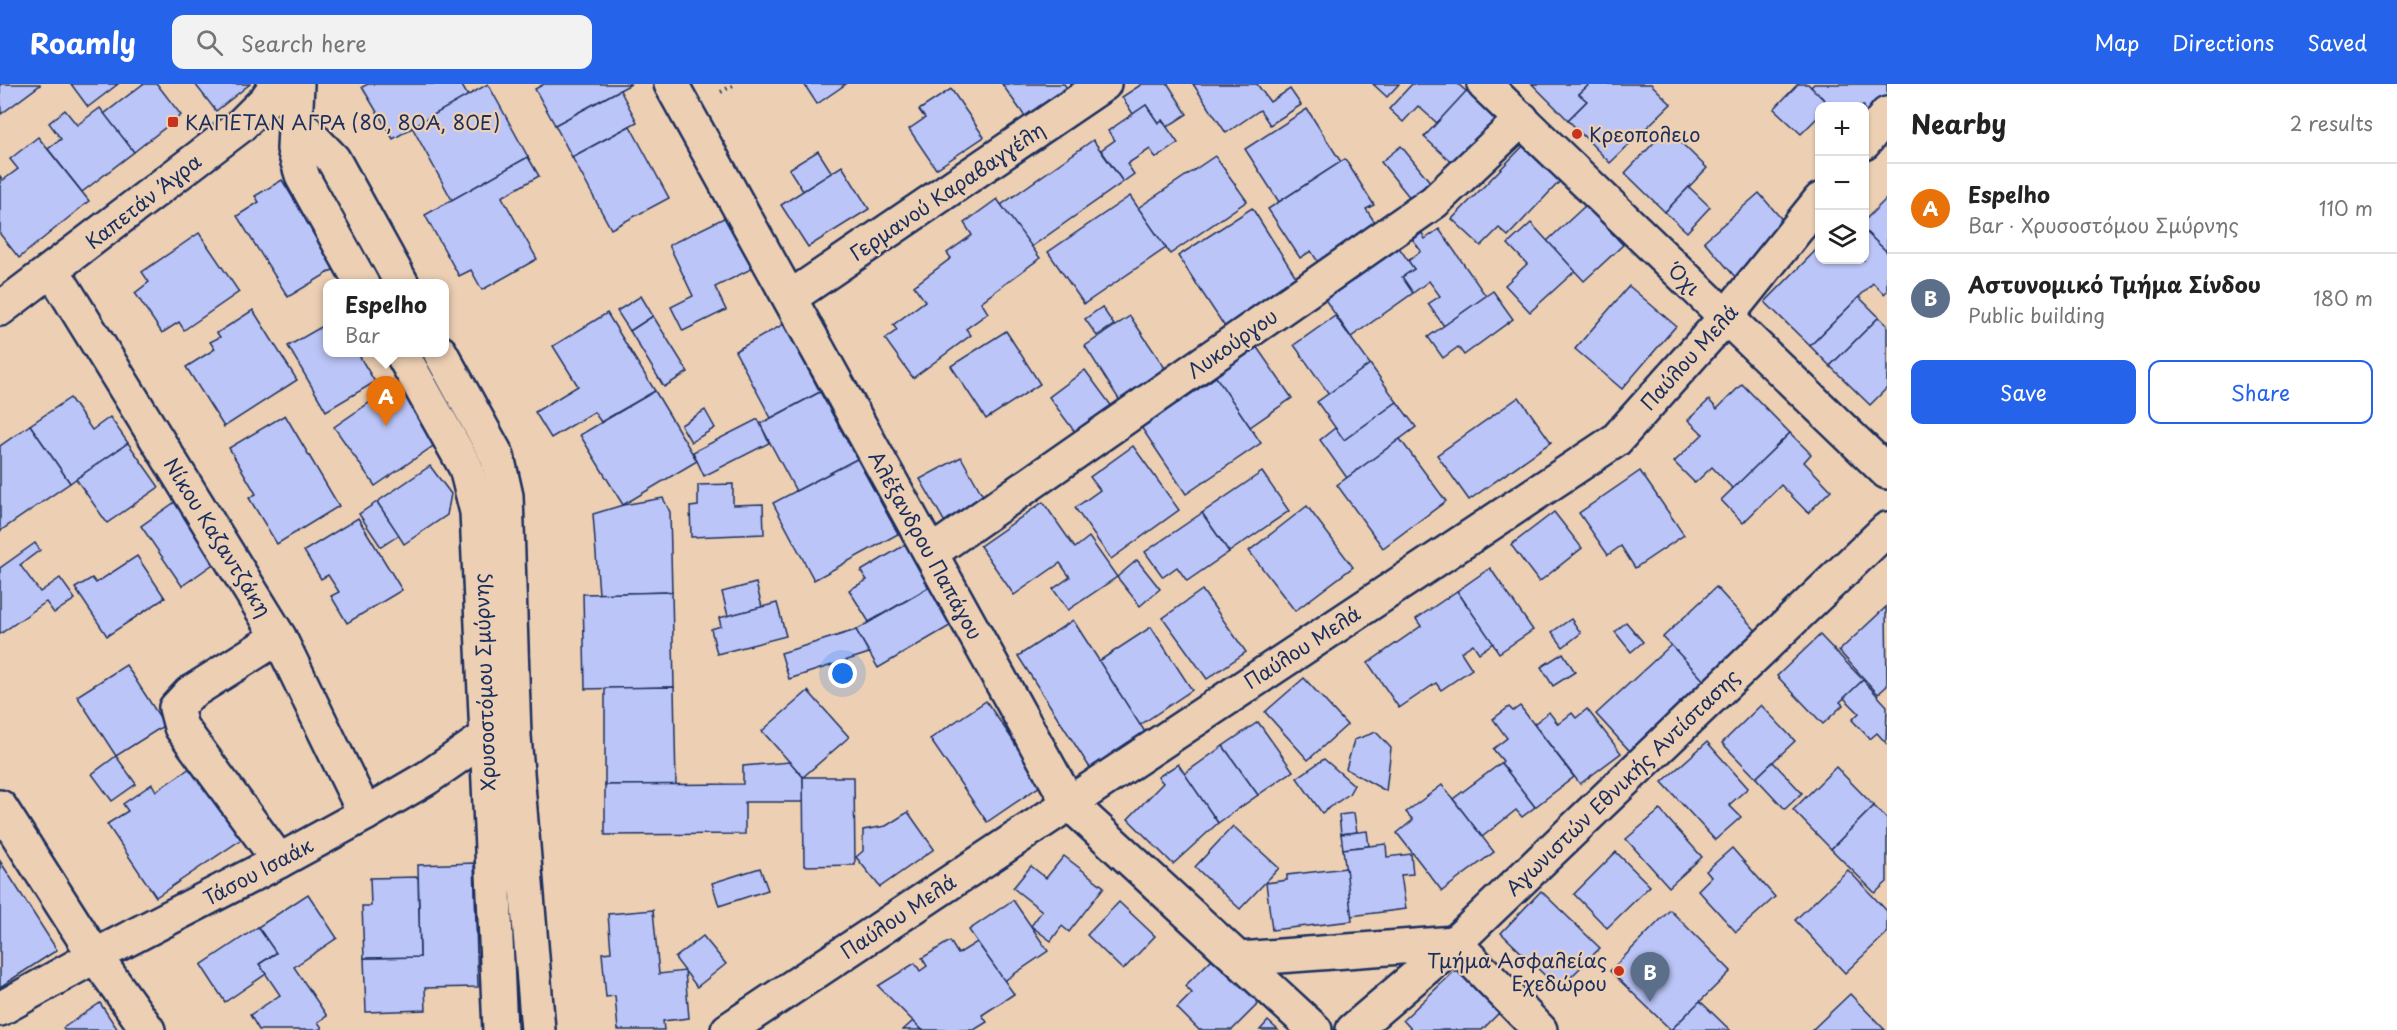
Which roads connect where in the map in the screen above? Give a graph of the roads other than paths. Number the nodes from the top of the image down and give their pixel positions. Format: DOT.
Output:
graph roads {
  1 [pos="277,84"];
  2 [pos="297,84"];
  3 [pos="671,84"];
  4 [pos="1104,84"];
  5 [pos="1484,84"];
  6 [pos="1887,114"];
  7 [pos="1522,119"];
  8 [pos="296,121"];
  9 [pos="1869,137"];
  10 [pos="1815,206"];
  11 [pos="53,271"];
  12 [pos="359,279"];
  13 [pos="399,279"];
  14 [pos="790,297"];
  15 [pos="0,309"];
  16 [pos="1725,318"];
  17 [pos="404,357"];
  18 [pos="443,357"];
  19 [pos="1887,472"];
  20 [pos="1887,528"];
  21 [pos="931,553"];
  22 [pos="279,637"];
  23 [pos="500,736"];
  24 [pos="1068,802"];
  25 [pos="0,807"];
  26 [pos="365,814"];
  27 [pos="279,861"];
  28 [pos="1455,943"];
  29 [pos="95,956"];
  30 [pos="1240,959"];
  31 [pos="0,1009"];
  32 [pos="148,1030"];
  33 [pos="500,1030"];
  34 [pos="538,1030"];
  35 [pos="728,1030"];
  36 [pos="1315,1030"];
  37 [pos="1353,1030"];
  38 [pos="1540,1030"];
  1 -- 11 [label="street, Καπετάν Άγρα"];
  2 -- 8 [label="street"];
  3 -- 14 [label="street, Αλέξανδρου Παπάγου"];
  4 -- 14 [label="street, Γερμανού Καραβαγγέλη"];
  5 -- 7 [label="street, Όχι"];
  6 -- 9 [label="street"];
  7 -- 16 [label="street, Όχι"];
  7 -- 21 [label="street, Λυκούργου"];
  8 -- 12 [label="street"];
  8 -- 13 [label="street"];
  10 -- 16 [label="street, Παύλου Μελά"];
  11 -- 15 [label="street, Καπετάν Άγρα"];
  11 -- 22 [label="street, Νίκου Καζαντζάκη"];
  14 -- 21 [label="street, Αλέξανδρου Παπάγου"];
  16 -- 19 [label="street, Όχι"];
  16 -- 24 [label="street, Παύλου Μελά"];
  17 -- 23 [label="street, Χρυσοστόμου Σμύρνης"];
  18 -- 23 [label="street, Χρυσοστόμου Σμύρνης"];
  20 -- 28 [label="street, Αγωνιστών Εθνικής Αντίστασης"];
  21 -- 24 [label="street, Αλέξανδρου Παπάγου"];
  22 -- 26 [label="street, Νίκου Καζαντζάκη"];
  22 -- 27 [label="street"];
  23 -- 26 [label="street, Τάσου Ισαάκ"];
  23 -- 33 [label="street, Χρυσοστόμου Σμύρνης"];
  23 -- 34 [label="street, Χρυσοστόμου Σμύρνης"];
  24 -- 30 [label="street, Αλέξανδρου Παπάγου"];
  24 -- 35 [label="street, Παύλου Μελά"];
  25 -- 29 [label="street"];
  26 -- 27 [label="street, Τάσου Ισαάκ"];
  27 -- 29 [label="street, Τάσου Ισαάκ"];
  28 -- 30 [label="street"];
  28 -- 37 [label="street, Αγωνιστών Εθνικής Αντίστασης"];
  28 -- 38 [label="street"];
  29 -- 31 [label="street, Τάσου Ισαάκ"];
  29 -- 32 [label="street"];
  30 -- 36 [label="street, Αλέξανδρου Παπάγου"];
}
